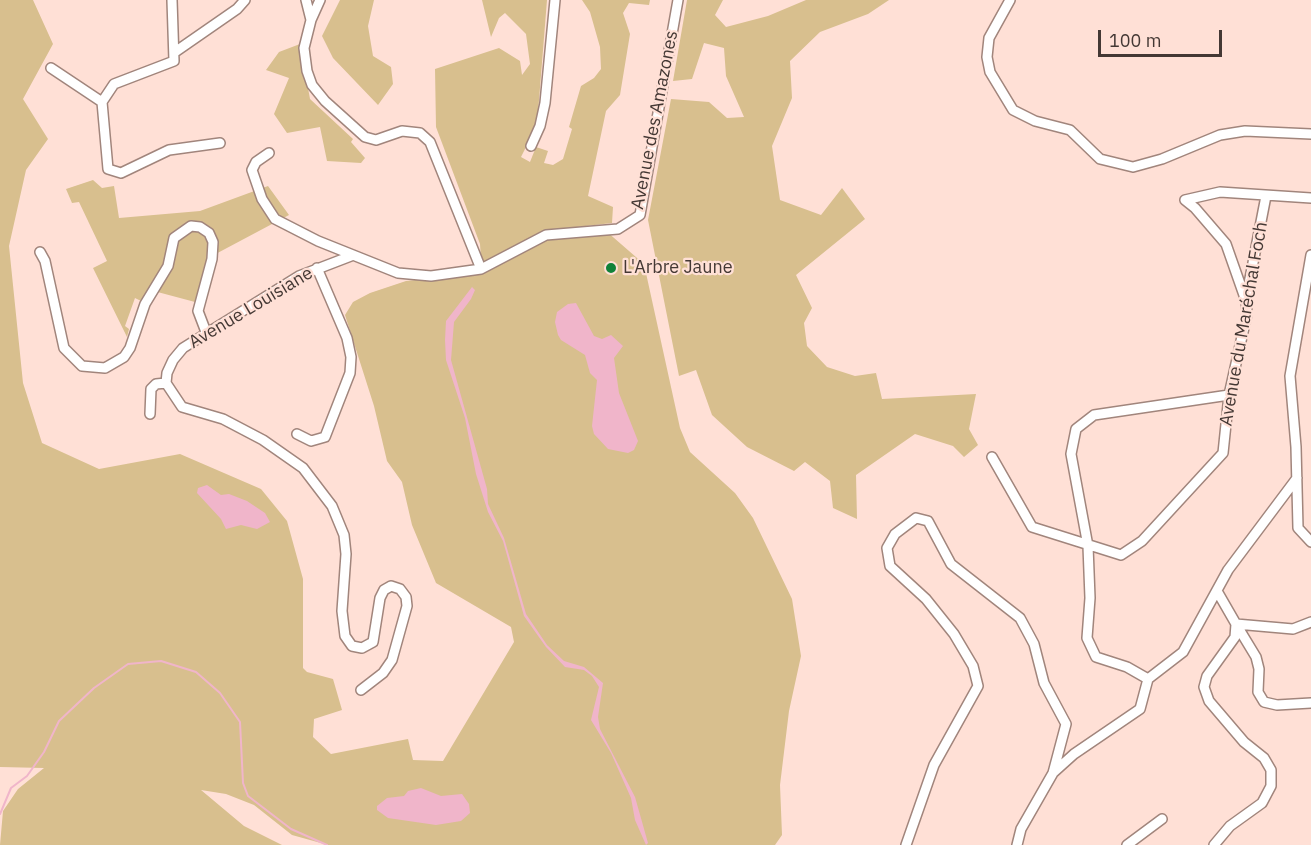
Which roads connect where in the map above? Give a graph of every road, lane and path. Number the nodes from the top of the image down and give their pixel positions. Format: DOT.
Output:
graph roads {
  1 [pos="172,0"];
  2 [pos="245,0"];
  3 [pos="306,0"];
  4 [pos="320,0"];
  5 [pos="555,0"];
  6 [pos="678,0"];
  7 [pos="1010,0"];
  8 [pos="311,20"];
  9 [pos="175,52"];
  10 [pos="51,68"];
  11 [pos="102,102"];
  12 [pos="1311,134"];
  13 [pos="220,143"];
  14 [pos="531,146"];
  15 [pos="268,153"];
  16 [pos="1266,196"];
  17 [pos="1311,198"];
  18 [pos="40,252"];
  19 [pos="1311,255"];
  20 [pos="351,256"];
  21 [pos="317,268"];
  22 [pos="481,269"];
  23 [pos="1246,300"];
  24 [pos="206,332"];
  25 [pos="166,383"];
  26 [pos="1229,395"];
  27 [pos="150,414"];
  28 [pos="297,434"];
  29 [pos="992,458"];
  30 [pos="1297,477"];
  31 [pos="1309,538"];
  32 [pos="1088,546"];
  33 [pos="1216,591"];
  34 [pos="1311,622"];
  35 [pos="1236,624"];
  36 [pos="1148,678"];
  37 [pos="361,690"];
  38 [pos="1311,703"];
  39 [pos="1053,772"];
  40 [pos="1162,819"];
  41 [pos="906,845"];
  42 [pos="1017,845"];
  43 [pos="1127,845"];
  44 [pos="1214,845"];
  1 -- 9 [label="street"];
  2 -- 9 [label="street"];
  3 -- 8 [label="street"];
  4 -- 8 [label="street"];
  5 -- 14 [label="street"];
  6 -- 22 [label="street, Avenue des Amazones"];
  7 -- 12 [label="street"];
  8 -- 22 [label="street"];
  9 -- 11 [label="street"];
  10 -- 11 [label="street"];
  11 -- 13 [label="street"];
  15 -- 20 [label="street, Avenue des Amazones"];
  16 -- 17 [label="street"];
  16 -- 23 [label="street, Avenue du Maréchal Foch"];
  16 -- 23 [label="street"];
  18 -- 24 [label="street"];
  19 -- 30 [label="street"];
  20 -- 21 [label="street, Avenue Louisiane"];
  20 -- 22 [label="street, Avenue des Amazones"];
  21 -- 24 [label="street, Avenue Louisiane"];
  21 -- 28 [label="street"];
  23 -- 26 [label="street, Avenue du Maréchal Foch"];
  24 -- 25 [label="street, Avenue Louisiane"];
  25 -- 27 [label="street, Avenue Louisiane"];
  25 -- 37 [label="street"];
  26 -- 32 [label="street, Avenue du Maréchal Foch"];
  26 -- 32 [label="street"];
  29 -- 32 [label="street, Avenue du Maréchal Foch"];
  30 -- 31 [label="street"];
  30 -- 33 [label="street"];
  32 -- 36 [label="street"];
  33 -- 35 [label="street"];
  33 -- 36 [label="street"];
  34 -- 35 [label="street"];
  35 -- 38 [label="street"];
  35 -- 44 [label="street"];
  36 -- 39 [label="street"];
  39 -- 41 [label="street"];
  39 -- 42 [label="street"];
  40 -- 43 [label="street"];
}
